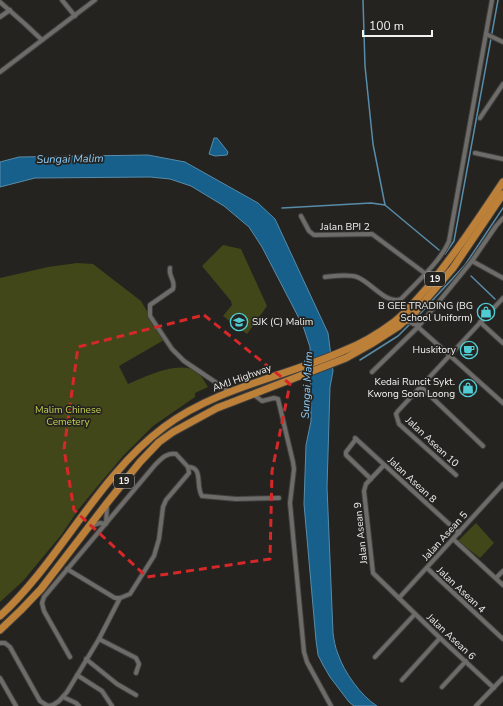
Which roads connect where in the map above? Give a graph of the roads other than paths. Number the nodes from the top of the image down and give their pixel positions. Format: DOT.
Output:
graph roads {
  1 [pos="62,0"];
  2 [pos="95,0"];
  3 [pos="492,0"];
  4 [pos="0,2"];
  5 [pos="10,10"];
  6 [pos="75,16"];
  7 [pos="0,18"];
  8 [pos="490,35"];
  9 [pos="42,40"];
  10 [pos="503,42"];
  11 [pos="0,72"];
  12 [pos="503,84"];
  13 [pos="480,118"];
  14 [pos="476,154"];
  15 [pos="503,159"];
  16 [pos="503,182"];
  17 [pos="503,194"];
  18 [pos="301,216"];
  19 [pos="503,218"];
  20 [pos="472,262"];
  21 [pos="170,268"];
  22 [pos="424,274"];
  23 [pos="325,277"];
  24 [pos="503,278"];
  25 [pos="434,280"];
  26 [pos="503,298"];
  27 [pos="420,306"];
  28 [pos="405,322"];
  29 [pos="480,322"];
  30 [pos="418,326"];
  31 [pos="503,343"];
  32 [pos="344,355"];
  33 [pos="450,355"];
  34 [pos="372,372"];
  35 [pos="421,387"];
  36 [pos="230,392"];
  37 [pos="253,394"];
  38 [pos="503,403"];
  39 [pos="483,446"];
  40 [pos="384,465"];
  41 [pos="188,467"];
  42 [pos="456,475"];
  43 [pos="371,479"];
  44 [pos="503,484"];
  45 [pos="279,498"];
  46 [pos="107,503"];
  47 [pos="106,524"];
  48 [pos="88,528"];
  49 [pos="459,533"];
  50 [pos="453,539"];
  51 [pos="67,568"];
  52 [pos="427,568"];
  53 [pos="503,571"];
  54 [pos="496,578"];
  55 [pos="503,584"];
  56 [pos="120,598"];
  57 [pos="398,598"];
  58 [pos="415,614"];
  59 [pos="0,616"];
  60 [pos="0,630"];
  61 [pos="440,638"];
  62 [pos="99,639"];
  63 [pos="503,639"];
  64 [pos="0,643"];
  65 [pos="70,657"];
  66 [pos="375,657"];
  67 [pos="86,659"];
  68 [pos="466,661"];
  69 [pos="136,673"];
  70 [pos="77,674"];
  71 [pos="0,678"];
  72 [pos="503,678"];
  73 [pos="402,680"];
  74 [pos="2,686"];
  75 [pos="442,687"];
  76 [pos="494,688"];
  77 [pos="136,695"];
  78 [pos="63,697"];
  79 [pos="16,706"];
  80 [pos="79,706"];
  81 [pos="112,706"];
  82 [pos="331,706"];
  83 [pos="476,706"];
  1 -- 6 [label="street"];
  2 -- 6 [label="street"];
  3 -- 8 [label="street"];
  4 -- 5 [label="street"];
  5 -- 7 [label="street"];
  5 -- 9 [label="street"];
  6 -- 9 [label="street"];
  8 -- 10 [label="street"];
  8 -- 22 [label="street"];
  9 -- 11 [label="street"];
  12 -- 13 [label="street"];
  14 -- 15 [label="street"];
  16 -- 25 [label="highway, AMJ Highway / 19"];
  17 -- 27 [label="highway, AMJ Highway / 19"];
  18 -- 22 [label="street, Jalan BPI 2"];
  19 -- 20 [label="street"];
  20 -- 24 [label="street"];
  20 -- 30 [label="street"];
  21 -- 36 [label="street"];
  22 -- 23 [label="street"];
  22 -- 25 [label="street, Jalan BPI 2"];
  25 -- 32 [label="highway, AMJ Highway / 19"];
  26 -- 29 [label="street"];
  27 -- 28 [label="highway, AMJ Highway / 19"];
  27 -- 30 [label="street"];
  28 -- 30 [label="street"];
  28 -- 32 [label="highway, AMJ Highway / 19"];
  29 -- 31 [label="street"];
  29 -- 33 [label="street"];
  30 -- 33 [label="street"];
  30 -- 34 [label="street"];
  32 -- 36 [label="highway, AMJ Highway / 19"];
  32 -- 37 [label="highway, AMJ Highway / 19"];
  33 -- 35 [label="street"];
  33 -- 38 [label="street"];
  35 -- 39 [label="street"];
  35 -- 42 [label="street, Jalan Asean 10"];
  36 -- 59 [label="highway, AMJ Highway / 19"];
  37 -- 46 [label="highway, AMJ Highway / 19"];
  37 -- 82 [label="street"];
  40 -- 43 [label="street, Jalan Asean 9"];
  40 -- 43 [label="street, Jalan Asean 8"];
  40 -- 49 [label="street, Jalan Asean 8"];
  41 -- 45 [label="street"];
  41 -- 47 [label="street"];
  41 -- 56 [label="street"];
  43 -- 57 [label="street, Jalan Asean 9"];
  44 -- 49 [label="street, Jalan Asean 5"];
  46 -- 47 [label="street"];
  46 -- 48 [label="highway, AMJ Highway / 19"];
  47 -- 48 [label="street"];
  47 -- 51 [label="street"];
  48 -- 60 [label="highway, AMJ Highway / 19"];
  49 -- 50 [label="street, Jalan Asean 5"];
  50 -- 52 [label="street, Jalan Asean 5"];
  50 -- 54 [label="street"];
  51 -- 56 [label="street"];
  51 -- 65 [label="street"];
  52 -- 57 [label="street, Jalan Asean 5"];
  52 -- 63 [label="street, Jalan Asean 4"];
  53 -- 54 [label="street"];
  54 -- 55 [label="street"];
  56 -- 62 [label="street"];
  57 -- 58 [label="street, Jalan Asean 6"];
  58 -- 61 [label="street, Jalan Asean 6"];
  58 -- 66 [label="street"];
  61 -- 68 [label="street, Jalan Asean 6"];
  61 -- 73 [label="street"];
  62 -- 67 [label="street"];
  62 -- 69 [label="street"];
  64 -- 78 [label="street"];
  67 -- 70 [label="street"];
  67 -- 77 [label="street"];
  68 -- 75 [label="street"];
  68 -- 76 [label="street, Jalan Asean 6"];
  70 -- 78 [label="street"];
  70 -- 81 [label="street"];
  71 -- 74 [label="street"];
  72 -- 76 [label="street"];
  74 -- 79 [label="street"];
  76 -- 83 [label="street"];
  78 -- 80 [label="street"];
}
